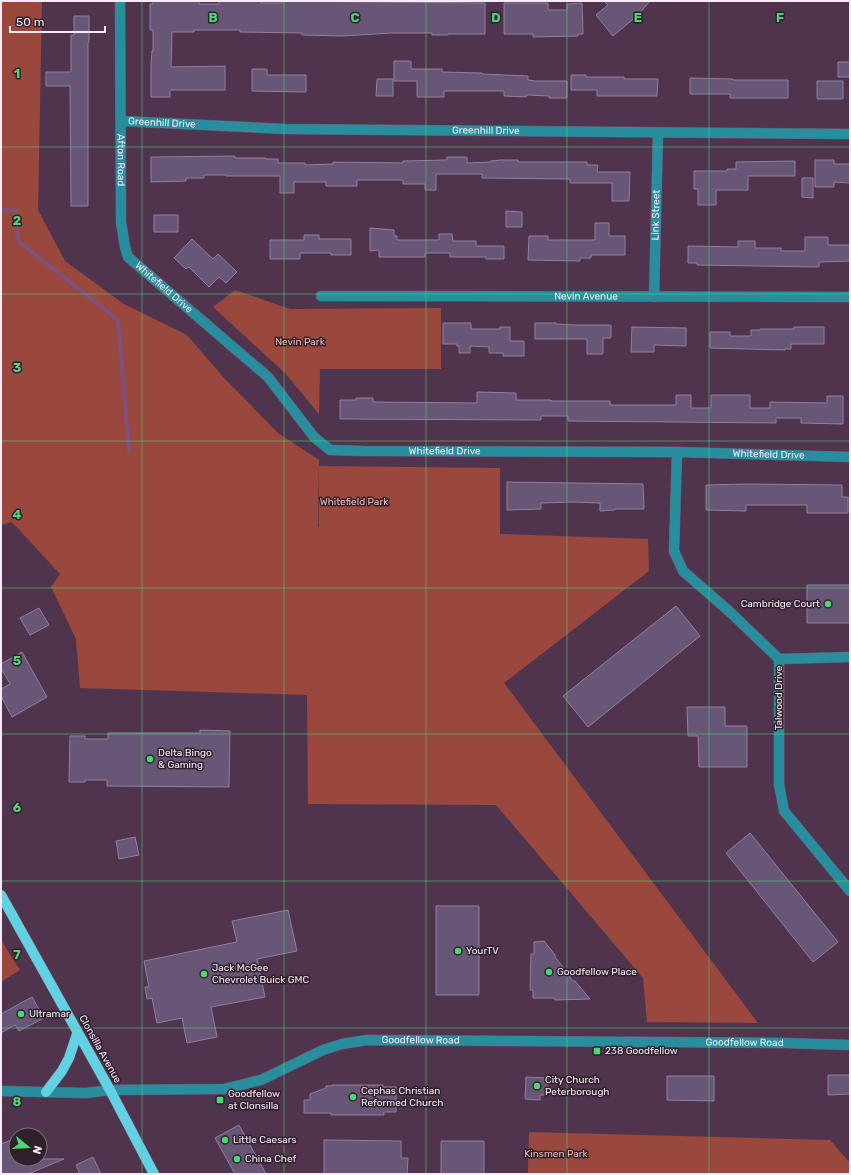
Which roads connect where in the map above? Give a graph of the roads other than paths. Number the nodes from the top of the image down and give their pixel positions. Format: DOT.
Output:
graph roads {
  1 [pos="120,1"];
  2 [pos="121,121"];
  3 [pos="658,133"];
  4 [pos="850,134"];
  5 [pos="124,247"];
  6 [pos="321,296"];
  7 [pos="654,297"];
  8 [pos="850,297"];
  9 [pos="677,452"];
  10 [pos="850,457"];
  11 [pos="850,657"];
  12 [pos="778,659"];
  13 [pos="850,891"];
  14 [pos="1,895"];
  15 [pos="77,1034"];
  16 [pos="850,1044"];
  17 [pos="110,1090"];
  18 [pos="1,1091"];
  19 [pos="46,1092"];
  20 [pos="154,1174"];
  1 -- 2 [label="street, Afton Road"];
  2 -- 3 [label="street, Greenhill Drive"];
  2 -- 5 [label="street, Afton Road"];
  3 -- 4 [label="street, Greenhill Drive"];
  3 -- 7 [label="street, Link Street"];
  5 -- 9 [label="street, Whitefield Drive"];
  6 -- 7 [label="street, Nevin Avenue"];
  7 -- 8 [label="street, Nevin Avenue"];
  9 -- 10 [label="street, Whitefield Drive"];
  9 -- 12 [label="street, Talwood Drive"];
  11 -- 12 [label="street"];
  12 -- 13 [label="street, Talwood Drive"];
  14 -- 15 [label="main road, Clonsilla Avenue"];
  15 -- 17 [label="main road, Clonsilla Avenue"];
  15 -- 19 [label="main road"];
  16 -- 17 [label="street, Goodfellow Road"];
  17 -- 19 [label="street, Goodfellow Road"];
  17 -- 20 [label="main road, Clonsilla Avenue"];
  18 -- 19 [label="street, Goodfellow Road"];
}
